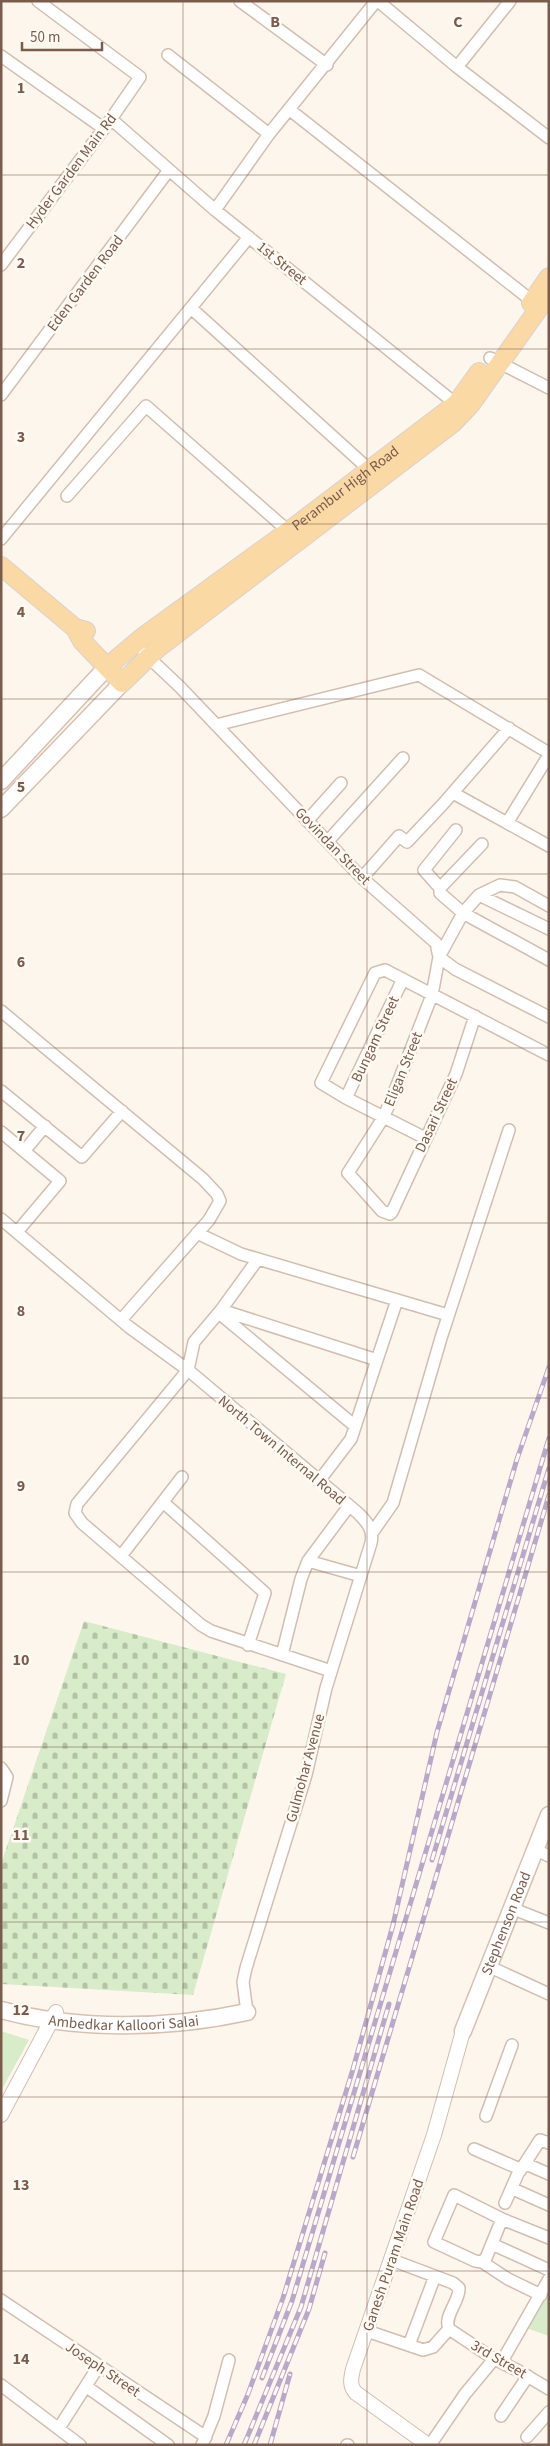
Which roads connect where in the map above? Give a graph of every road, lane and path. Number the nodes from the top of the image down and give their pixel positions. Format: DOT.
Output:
graph roads {
  1 [pos="38,1"];
  2 [pos="240,1"];
  3 [pos="377,1"];
  4 [pos="510,1"];
  5 [pos="168,55"];
  6 [pos="1,56"];
  7 [pos="327,65"];
  8 [pos="457,67"];
  9 [pos="290,110"];
  10 [pos="111,118"];
  11 [pos="103,128"];
  12 [pos="269,134"];
  13 [pos="549,138"];
  14 [pos="169,170"];
  15 [pos="215,210"];
  16 [pos="249,237"];
  17 [pos="1,265"];
  18 [pos="549,276"];
  19 [pos="549,294"];
  20 [pos="532,301"];
  21 [pos="191,308"];
  22 [pos="495,360"];
  23 [pos="549,388"];
  24 [pos="1,395"];
  25 [pos="456,404"];
  26 [pos="374,474"];
  27 [pos="67,496"];
  28 [pos="307,526"];
  29 [pos="287,530"];
  30 [pos="1,539"];
  31 [pos="1,566"];
  32 [pos="142,651"];
  33 [pos="112,664"];
  34 [pos="126,678"];
  35 [pos="216,725"];
  36 [pos="509,728"];
  37 [pos="549,754"];
  38 [pos="402,758"];
  39 [pos="1,781"];
  40 [pos="341,783"];
  41 [pos="453,793"];
  42 [pos="1,809"];
  43 [pos="307,820"];
  44 [pos="507,823"];
  45 [pos="456,830"];
  46 [pos="328,841"];
  47 [pos="482,844"];
  48 [pos="549,846"];
  49 [pos="362,878"];
  50 [pos="440,888"];
  51 [pos="479,895"];
  52 [pos="549,906"];
  53 [pos="463,913"];
  54 [pos="549,929"];
  55 [pos="439,957"];
  56 [pos="549,960"];
  57 [pos="403,979"];
  58 [pos="432,995"];
  59 [pos="2,1014"];
  60 [pos="475,1016"];
  61 [pos="549,1017"];
  62 [pos="549,1055"];
  63 [pos="3,1095"];
  64 [pos="346,1098"];
  65 [pos="122,1111"];
  66 [pos="383,1118"];
  67 [pos="45,1126"];
  68 [pos="509,1130"];
  69 [pos="1,1132"];
  70 [pos="425,1138"];
  71 [pos="25,1150"];
  72 [pos="392,1212"];
  73 [pos="1,1219"];
  74 [pos="17,1232"];
  75 [pos="197,1233"];
  76 [pos="258,1259"];
  77 [pos="397,1300"];
  78 [pos="220,1312"];
  79 [pos="448,1315"];
  80 [pos="121,1320"];
  81 [pos="377,1360"];
  82 [pos="188,1370"];
  83 [pos="355,1426"];
  84 [pos="182,1477"];
  85 [pos="319,1481"];
  86 [pos="163,1502"];
  87 [pos="349,1506"];
  88 [pos="372,1533"];
  89 [pos="121,1556"];
  90 [pos="308,1561"];
  91 [pos="361,1576"];
  92 [pos="248,1644"];
  93 [pos="282,1655"];
  94 [pos="331,1670"];
  95 [pos="1,1768"];
  96 [pos="1,1801"];
  97 [pos="549,1815"];
  98 [pos="542,1852"];
  99 [pos="511,1908"];
  100 [pos="549,1923"];
  101 [pos="488,1966"];
  102 [pos="549,1994"];
  103 [pos="1,1999"];
  104 [pos="246,2008"];
  105 [pos="1,2010"];
  106 [pos="54,2017"];
  107 [pos="464,2031"];
  108 [pos="512,2045"];
  109 [pos="1,2115"];
  110 [pos="486,2116"];
  111 [pos="549,2143"];
  112 [pos="474,2149"];
  113 [pos="523,2168"];
  114 [pos="549,2174"];
  115 [pos="513,2189"];
  116 [pos="505,2203"];
  117 [pos="549,2205"];
  118 [pos="502,2219"];
  119 [pos="549,2238"];
  120 [pos="492,2244"];
  121 [pos="392,2260"];
  122 [pos="482,2262"];
  123 [pos="549,2270"];
  124 [pos="435,2276"];
  125 [pos="549,2278"];
  126 [pos="541,2295"];
  127 [pos="1,2300"];
  128 [pos="449,2329"];
  129 [pos="367,2331"];
  130 [pos="409,2345"];
  131 [pos="230,2360"];
  132 [pos="499,2362"];
  133 [pos="98,2367"];
  134 [pos="528,2376"];
  135 [pos="1,2385"];
  136 [pos="87,2387"];
  137 [pos="549,2389"];
  138 [pos="549,2412"];
  139 [pos="501,2416"];
  140 [pos="59,2428"];
  141 [pos="527,2437"];
  142 [pos="204,2441"];
  143 [pos="80,2445"];
  144 [pos="168,2445"];
  145 [pos="429,2445"];
  1 -- 10 [label="street, Hyder Garden Main Rd"];
  2 -- 7 [label="street"];
  3 -- 7 [label="street"];
  3 -- 8 [label="street"];
  4 -- 8 [label="street"];
  5 -- 12 [label="street"];
  6 -- 11 [label="street"];
  7 -- 9 [label="street"];
  8 -- 13 [label="street"];
  9 -- 12 [label="street"];
  9 -- 20 [label="street"];
  10 -- 11 [label="street, Hyder Garden Main Rd"];
  10 -- 14 [label="street, 1st Street"];
  11 -- 17 [label="street, Hyder Garden Main Rd"];
  12 -- 15 [label="street"];
  14 -- 15 [label="street, 1st Street"];
  14 -- 24 [label="street, Eden Garden Road"];
  15 -- 16 [label="street, 1st Street"];
  16 -- 21 [label="street"];
  16 -- 25 [label="street, 1st Street"];
  18 -- 20 [label="main road, Perambur High Road"];
  19 -- 22 [label="main road, Perambur High Road"];
  20 -- 22 [label="main road, Perambur High Road"];
  21 -- 26 [label="street"];
  21 -- 30 [label="street"];
  22 -- 23 [label="street"];
  22 -- 25 [label="main road, Perambur High Road"];
  22 -- 26 [label="main road, Perambur High Road"];
  25 -- 26 [label="main road, Perambur High Road"];
  26 -- 28 [label="main road, Perambur High Road"];
  27 -- 29 [label="street"];
  28 -- 29 [label="main road, Perambur High Road"];
  28 -- 32 [label="main road, Perambur High Road"];
  29 -- 32 [label="main road, Perambur High Road"];
  31 -- 33 [label="main road"];
  32 -- 33 [label="main road, Perambur High Road"];
  32 -- 34 [label="main road, Perambur High Road"];
  32 -- 35 [label="street, Govindan Street"];
  33 -- 34 [label="main road"];
  33 -- 39 [label="main road"];
  34 -- 42 [label="main road"];
  35 -- 36 [label="street"];
  35 -- 43 [label="street, Govindan Street"];
  36 -- 37 [label="street"];
  36 -- 41 [label="street"];
  37 -- 44 [label="street"];
  38 -- 46 [label="street"];
  40 -- 43 [label="street"];
  41 -- 44 [label="street"];
  41 -- 49 [label="street"];
  43 -- 46 [label="street, Govindan Street"];
  44 -- 48 [label="street"];
  45 -- 50 [label="street"];
  46 -- 49 [label="street, Govindan Street"];
  47 -- 50 [label="street"];
  49 -- 55 [label="street, Govindan Street"];
  50 -- 53 [label="street"];
  51 -- 52 [label="street"];
  51 -- 53 [label="street, Eligan Street"];
  51 -- 54 [label="street"];
  53 -- 55 [label="street, Eligan Street"];
  53 -- 56 [label="street"];
  55 -- 58 [label="street, Eligan Street"];
  55 -- 61 [label="street, Govindan Street"];
  57 -- 58 [label="street"];
  57 -- 64 [label="street, Bungam Street"];
  57 -- 64 [label="street"];
  58 -- 60 [label="street"];
  58 -- 66 [label="street, Eligan Street"];
  59 -- 65 [label="street"];
  60 -- 62 [label="street"];
  60 -- 70 [label="street, Dasari Street"];
  63 -- 67 [label="street"];
  64 -- 66 [label="street"];
  65 -- 67 [label="street"];
  65 -- 75 [label="street"];
  66 -- 70 [label="street"];
  66 -- 72 [label="street, Eligan Street"];
  67 -- 71 [label="street"];
  68 -- 79 [label="street"];
  69 -- 71 [label="street"];
  70 -- 72 [label="street, Dasari Street"];
  71 -- 74 [label="street"];
  73 -- 74 [label="street, North Town Internal Road"];
  74 -- 80 [label="street, North Town Internal Road"];
  75 -- 76 [label="street"];
  75 -- 80 [label="street"];
  76 -- 77 [label="street"];
  76 -- 78 [label="street"];
  77 -- 79 [label="street"];
  77 -- 81 [label="street"];
  78 -- 81 [label="street"];
  78 -- 82 [label="street"];
  78 -- 83 [label="street"];
  79 -- 88 [label="street"];
  80 -- 82 [label="street, North Town Internal Road"];
  81 -- 83 [label="street"];
  82 -- 85 [label="street, North Town Internal Road"];
  82 -- 89 [label="street"];
  83 -- 85 [label="street"];
  84 -- 86 [label="street"];
  85 -- 87 [label="street, North Town Internal Road"];
  86 -- 89 [label="street"];
  86 -- 92 [label="street"];
  87 -- 88 [label="street, North Town Internal Road"];
  87 -- 90 [label="street"];
  88 -- 91 [label="street, Gulmohar Avenue"];
  89 -- 92 [label="street"];
  90 -- 91 [label="street"];
  90 -- 93 [label="street"];
  91 -- 94 [label="street, Gulmohar Avenue"];
  92 -- 93 [label="street"];
  93 -- 94 [label="street"];
  94 -- 104 [label="street, Gulmohar Avenue"];
  95 -- 96 [label="street"];
  97 -- 98 [label="main road, Stephenson Road"];
  98 -- 99 [label="main road, Stephenson Road"];
  99 -- 100 [label="street"];
  99 -- 101 [label="main road, Stephenson Road"];
  101 -- 102 [label="street"];
  101 -- 107 [label="main road, Stephenson Road"];
  103 -- 106 [label="main road, Ambedkar Kalloori Salai"];
  104 -- 106 [label="main road, Ambedkar Kalloori Salai"];
  105 -- 106 [label="main road, Ambedkar Kalloori Salai"];
  106 -- 109 [label="street"];
  107 -- 121 [label="street, Ganesh Puram Main Road"];
  108 -- 110 [label="street"];
  111 -- 113 [label="street"];
  112 -- 113 [label="street"];
  113 -- 114 [label="street"];
  113 -- 115 [label="street"];
  115 -- 116 [label="street"];
  115 -- 117 [label="street"];
  118 -- 119 [label="street"];
  118 -- 120 [label="street"];
  118 -- 122 [label="street"];
  120 -- 122 [label="street"];
  120 -- 123 [label="street"];
  121 -- 124 [label="street"];
  121 -- 129 [label="street, Ganesh Puram Main Road"];
  122 -- 126 [label="street"];
  124 -- 128 [label="street"];
  124 -- 130 [label="street"];
  125 -- 126 [label="street"];
  126 -- 132 [label="street"];
  127 -- 133 [label="street, Joseph Street"];
  128 -- 130 [label="street"];
  128 -- 132 [label="street, 3rd Street"];
  129 -- 130 [label="street"];
  129 -- 145 [label="street, Ganesh Puram Main Road"];
  131 -- 142 [label="street"];
  132 -- 134 [label="street, 3rd Street"];
  132 -- 145 [label="street"];
  133 -- 136 [label="street"];
  133 -- 142 [label="street, Joseph Street"];
  134 -- 137 [label="street, 3rd Street"];
  134 -- 139 [label="street"];
  135 -- 140 [label="street"];
  136 -- 140 [label="street"];
  136 -- 144 [label="street"];
  138 -- 141 [label="street"];
  140 -- 143 [label="street"];
}
